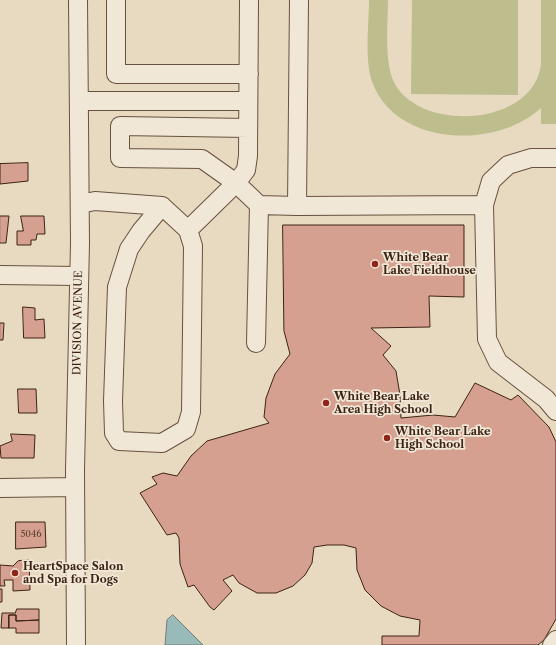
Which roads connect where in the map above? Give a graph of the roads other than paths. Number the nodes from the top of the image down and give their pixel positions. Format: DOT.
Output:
graph roads {
  1 [pos="78,0"];
  2 [pos="116,0"];
  3 [pos="249,0"];
  4 [pos="299,0"];
  5 [pos="249,74"];
  6 [pos="79,101"];
  7 [pos="248,101"];
  8 [pos="248,128"];
  9 [pos="556,158"];
  10 [pos="236,183"];
  11 [pos="80,204"];
  12 [pos="484,205"];
  13 [pos="162,206"];
  14 [pos="259,206"];
  15 [pos="297,206"];
  16 [pos="188,230"];
  17 [pos="0,275"];
  18 [pos="79,276"];
  19 [pos="256,343"];
  20 [pos="556,411"];
  21 [pos="75,487"];
  22 [pos="0,488"];
  23 [pos="556,640"];
  24 [pos="76,645"];
  25 [pos="552,645"];
  1 -- 6 [label="street, DIVISION AVENUE"];
  2 -- 5 [label="street"];
  3 -- 5 [label="street"];
  4 -- 15 [label="street"];
  5 -- 7 [label="street"];
  6 -- 7 [label="street"];
  6 -- 11 [label="street, DIVISION AVENUE"];
  7 -- 8 [label="street"];
  8 -- 10 [label="street"];
  8 -- 10 [label="street"];
  9 -- 12 [label="street"];
  10 -- 14 [label="street"];
  10 -- 16 [label="street"];
  11 -- 13 [label="street"];
  11 -- 18 [label="street, DIVISION AVENUE"];
  12 -- 15 [label="street"];
  12 -- 20 [label="street"];
  13 -- 16 [label="street"];
  13 -- 16 [label="street"];
  14 -- 15 [label="street"];
  14 -- 19 [label="street"];
  17 -- 18 [label="street"];
  18 -- 21 [label="street, DIVISION AVENUE"];
  21 -- 22 [label="street"];
  21 -- 24 [label="street, DIVISION AVENUE"];
  23 -- 25 [label="street"];
}
